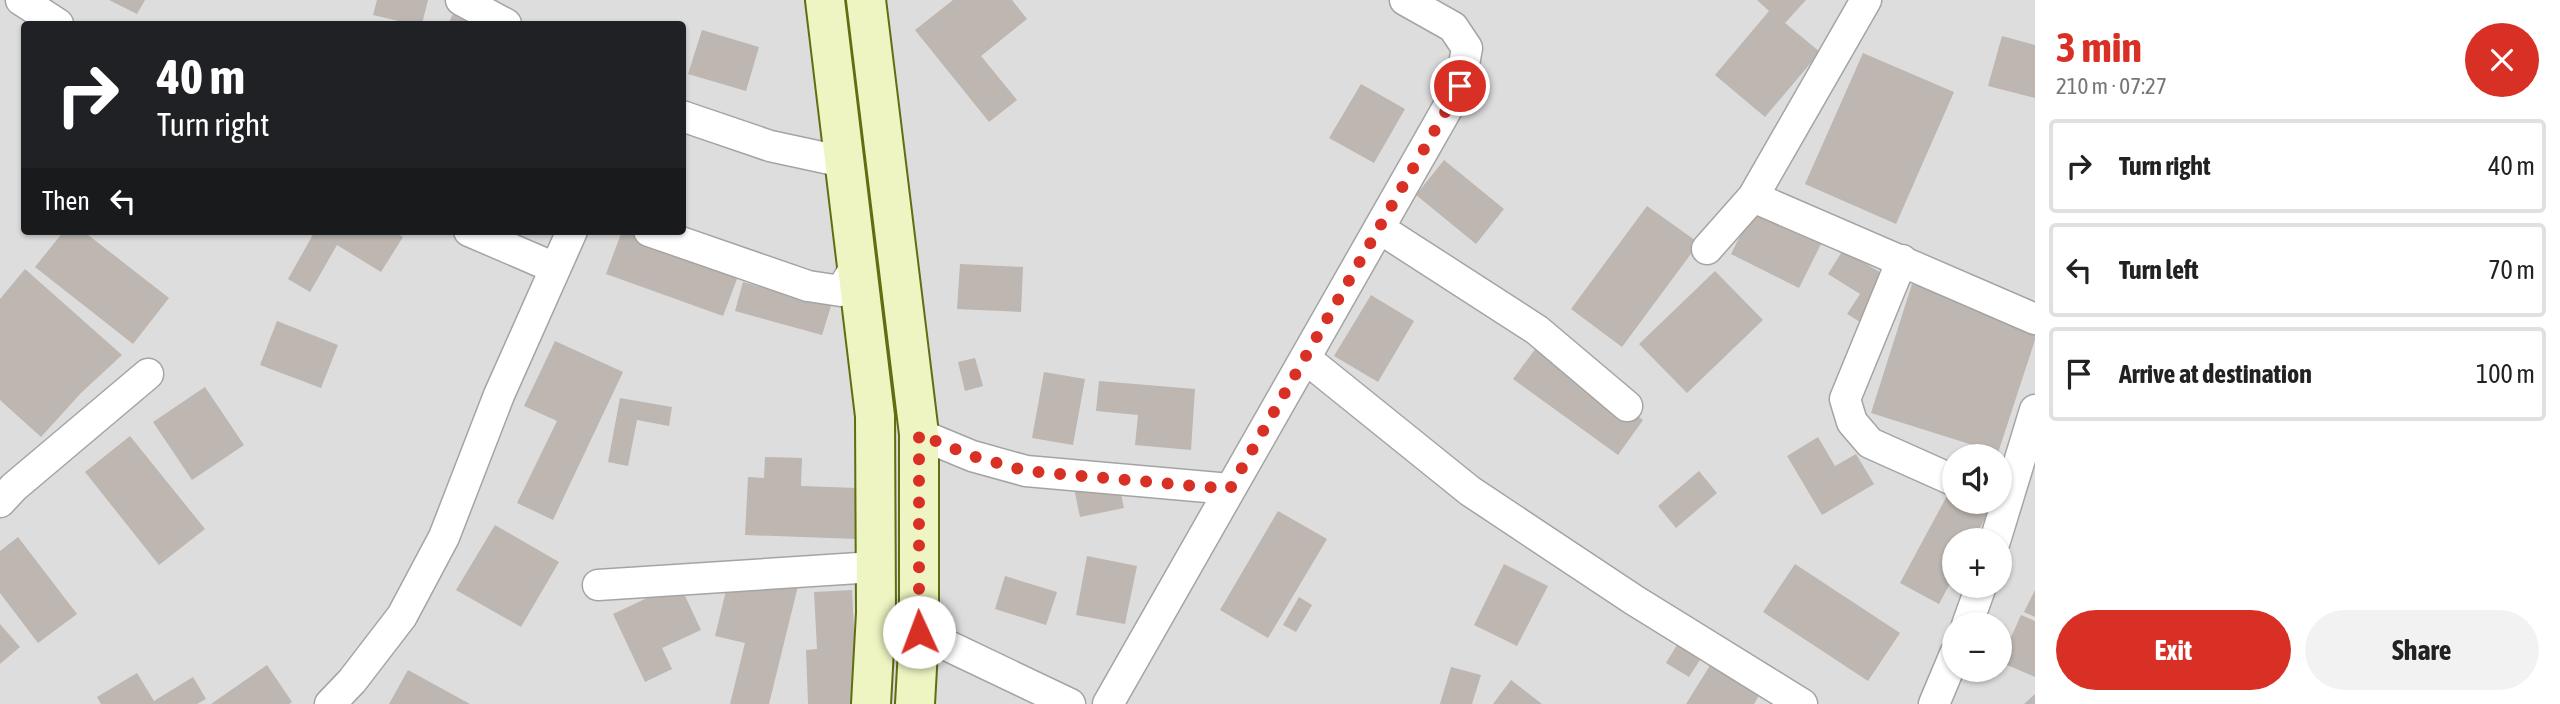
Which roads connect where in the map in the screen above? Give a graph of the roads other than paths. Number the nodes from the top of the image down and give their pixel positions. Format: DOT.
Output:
graph roads {
  1 [pos="20,0"];
  2 [pos="461,0"];
  3 [pos="825,0"];
  4 [pos="866,0"];
  5 [pos="1405,0"];
  6 [pos="1866,0"];
  7 [pos="53,21"];
  8 [pos="500,21"];
  9 [pos="686,117"];
  10 [pos="844,162"];
  11 [pos="1753,197"];
  12 [pos="1379,228"];
  13 [pos="478,235"];
  14 [pos="570,235"];
  15 [pos="661,235"];
  16 [pos="1707,249"];
  17 [pos="1902,260"];
  18 [pos="856,266"];
  19 [pos="555,268"];
  20 [pos="2035,320"];
  21 [pos="1305,358"];
  22 [pos="148,374"];
  23 [pos="1627,406"];
  24 [pos="2035,410"];
  25 [pos="919,434"];
  26 [pos="1942,475"];
  27 [pos="2012,476"];
  28 [pos="1230,489"];
  29 [pos="0,502"];
  30 [pos="874,567"];
  31 [pos="598,584"];
  32 [pos="919,632"];
  33 [pos="1943,682"];
  34 [pos="330,704"];
  35 [pos="871,704"];
  36 [pos="915,704"];
  37 [pos="1070,704"];
  38 [pos="1108,704"];
  39 [pos="1802,704"];
  40 [pos="1934,704"];
  1 -- 7 [label="street"];
  2 -- 8 [label="street"];
  3 -- 10 [label="main road"];
  4 -- 25 [label="main road"];
  5 -- 12 [label="street"];
  6 -- 11 [label="street"];
  9 -- 10 [label="street"];
  10 -- 18 [label="main road"];
  11 -- 16 [label="street"];
  11 -- 17 [label="street"];
  12 -- 21 [label="street"];
  12 -- 23 [label="street"];
  13 -- 19 [label="street"];
  14 -- 19 [label="street"];
  15 -- 18 [label="street"];
  17 -- 20 [label="street"];
  17 -- 26 [label="street"];
  18 -- 30 [label="main road"];
  19 -- 34 [label="street"];
  21 -- 28 [label="street"];
  21 -- 39 [label="street"];
  22 -- 29 [label="street"];
  24 -- 27 [label="street"];
  25 -- 28 [label="street"];
  25 -- 32 [label="main road"];
  28 -- 38 [label="street"];
  30 -- 31 [label="street"];
  30 -- 35 [label="main road"];
  32 -- 36 [label="main road"];
  32 -- 37 [label="street"];
  33 -- 40 [label="street"];
}
